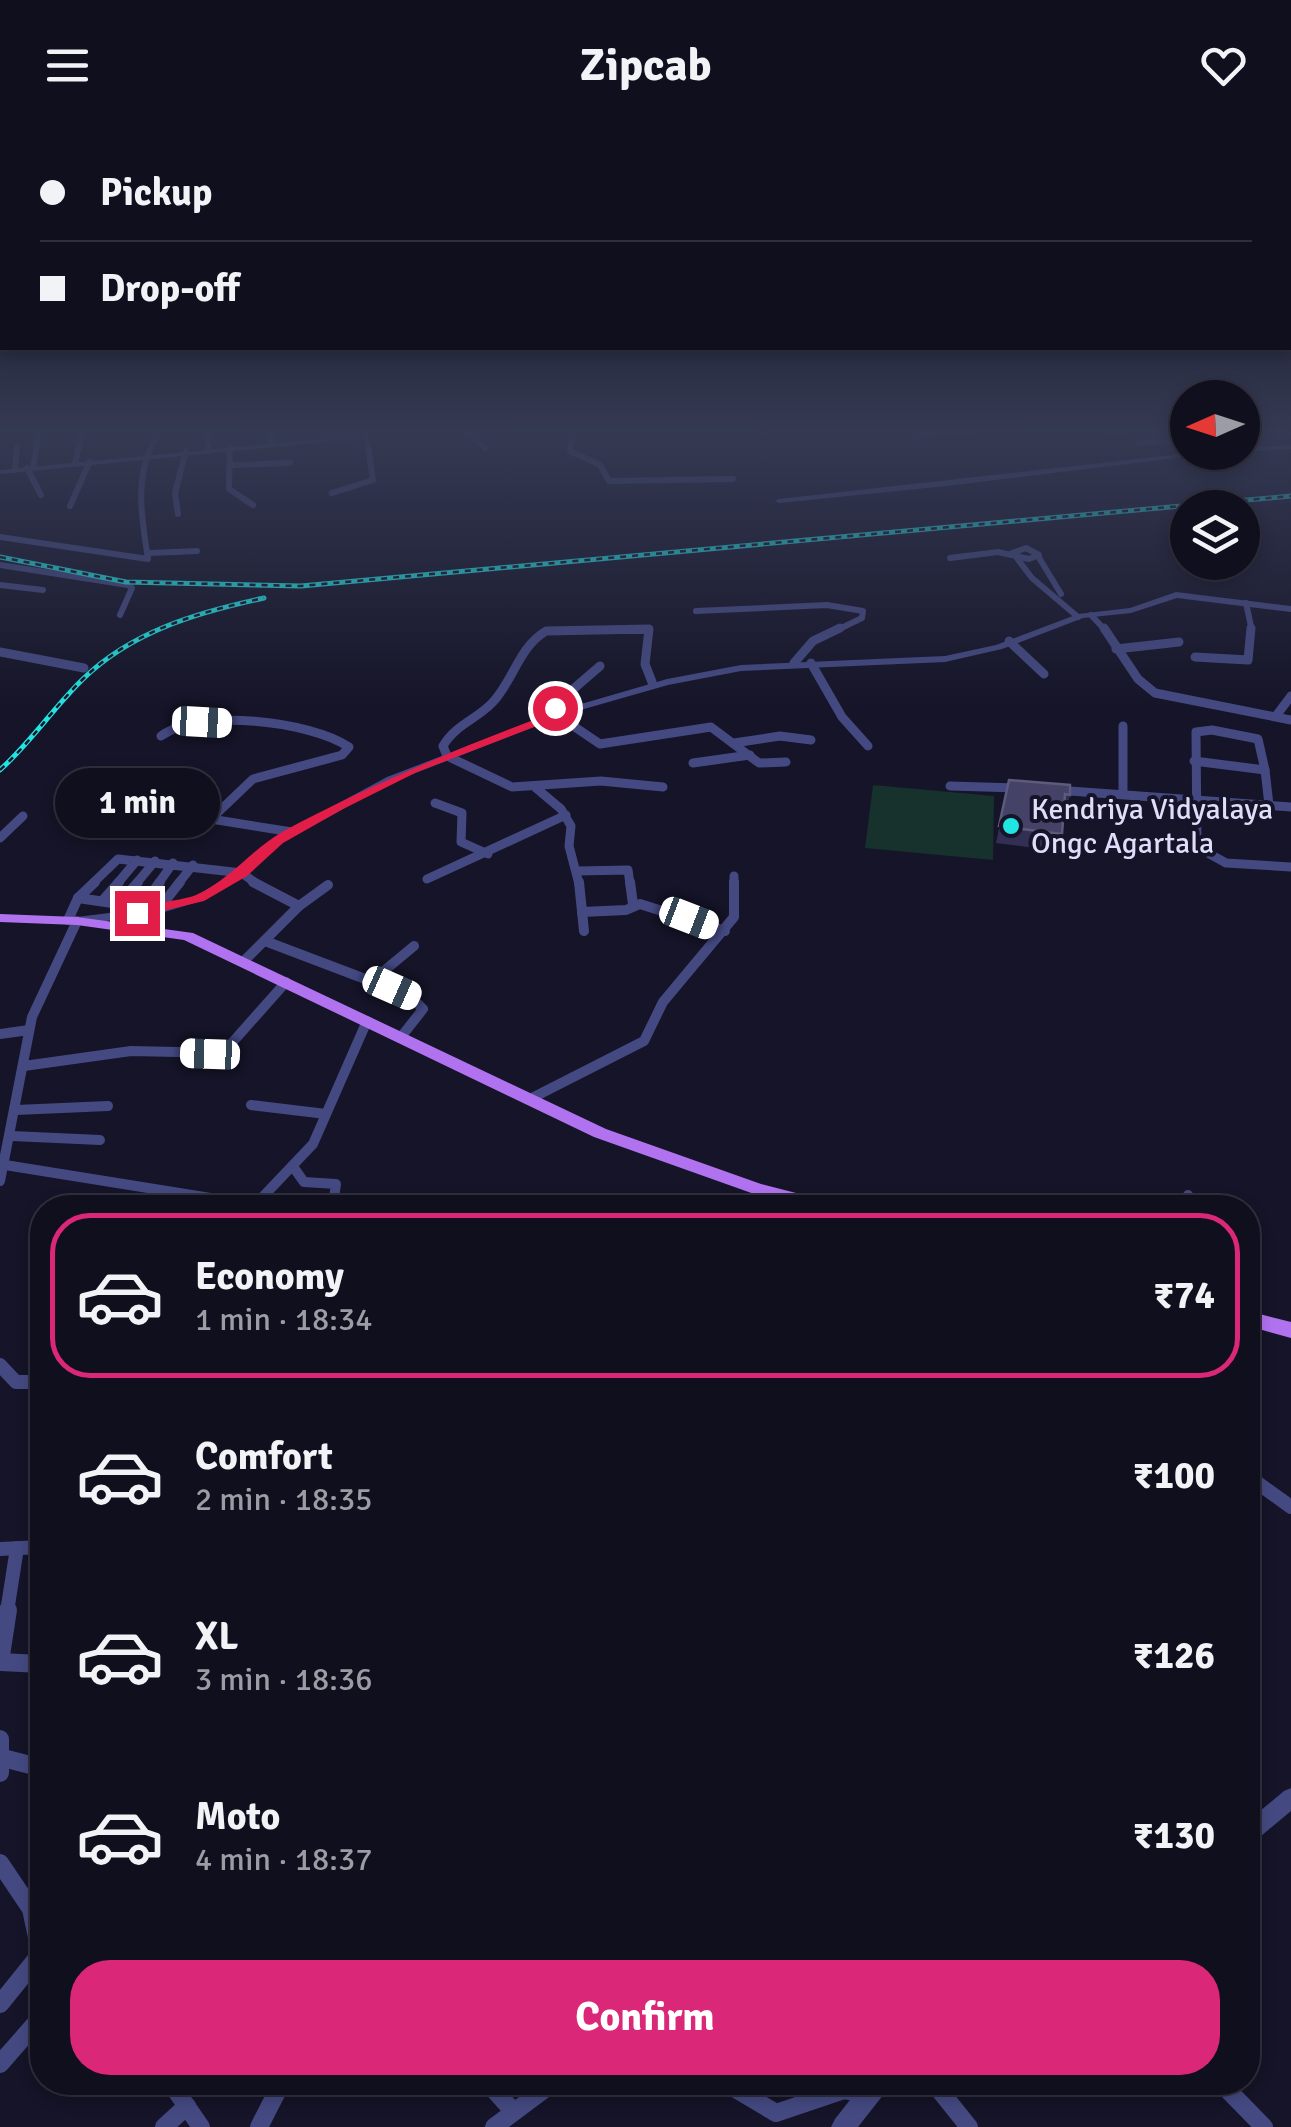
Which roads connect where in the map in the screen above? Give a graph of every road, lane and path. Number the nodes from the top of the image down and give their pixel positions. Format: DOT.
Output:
graph roads {
  1 [pos="142,523"];
  2 [pos="0,537"];
  3 [pos="197,551"];
  4 [pos="1014,555"];
  5 [pos="149,556"];
  6 [pos="950,558"];
  7 [pos="0,565"];
  8 [pos="142,571"];
  9 [pos="0,585"];
  10 [pos="43,590"];
  11 [pos="1246,603"];
  12 [pos="1291,610"];
  13 [pos="696,611"];
  14 [pos="120,614"];
  15 [pos="1084,616"];
  16 [pos="1009,641"];
  17 [pos="1178,642"];
  18 [pos="1116,649"];
  19 [pos="0,652"];
  20 [pos="1195,657"];
  21 [pos="794,663"];
  22 [pos="811,664"];
  23 [pos="600,666"];
  24 [pos="84,668"];
  25 [pos="1044,674"];
  26 [pos="666,680"];
  27 [pos="652,682"];
  28 [pos="1291,696"];
  29 [pos="561,711"];
  30 [pos="1276,716"];
  31 [pos="1291,720"];
  32 [pos="1124,726"];
  33 [pos="161,736"];
  34 [pos="811,740"];
  35 [pos="734,744"];
  36 [pos="868,746"];
  37 [pos="750,755"];
  38 [pos="447,756"];
  39 [pos="1194,761"];
  40 [pos="786,762"];
  41 [pos="693,764"];
  42 [pos="1265,770"];
  43 [pos="950,786"];
  44 [pos="663,787"];
  45 [pos="536,788"];
  46 [pos="1032,789"];
  47 [pos="1049,789"];
  48 [pos="1123,793"];
  49 [pos="1194,798"];
  50 [pos="436,803"];
  51 [pos="1269,804"];
  52 [pos="1291,807"];
  53 [pos="173,813"];
  54 [pos="566,815"];
  55 [pos="22,816"];
  56 [pos="211,819"];
  57 [pos="292,832"];
  58 [pos="0,838"];
  59 [pos="488,854"];
  60 [pos="137,860"];
  61 [pos="155,861"];
  62 [pos="173,863"];
  63 [pos="193,865"];
  64 [pos="1291,868"];
  65 [pos="578,871"];
  66 [pos="242,873"];
  67 [pos="734,876"];
  68 [pos="427,879"];
  69 [pos="328,885"];
  70 [pos="78,898"];
  71 [pos="104,899"];
  72 [pos="633,904"];
  73 [pos="299,906"];
  74 [pos="128,910"];
  75 [pos="158,910"];
  76 [pos="582,912"];
  77 [pos="0,918"];
  78 [pos="72,920"];
  79 [pos="584,931"];
  80 [pos="725,931"];
  81 [pos="265,941"];
  82 [pos="414,946"];
  83 [pos="242,962"];
  84 [pos="373,980"];
  85 [pos="286,982"];
  86 [pos="367,1021"];
  87 [pos="29,1030"];
  88 [pos="0,1034"];
  89 [pos="401,1038"];
  90 [pos="24,1066"];
  91 [pos="530,1099"];
  92 [pos="251,1105"];
  93 [pos="108,1106"];
  94 [pos="16,1110"];
  95 [pos="326,1114"];
  96 [pos="12,1136"];
  97 [pos="100,1140"];
  98 [pos="5,1166"];
  99 [pos="294,1168"];
  100 [pos="0,1181"];
  101 [pos="185,1195"];
  102 [pos="265,1195"];
  103 [pos="335,1195"];
  104 [pos="781,1195"];
  105 [pos="1260,1321"];
  106 [pos="1291,1330"];
  107 [pos="0,1364"];
  108 [pos="30,1382"];
  109 [pos="1260,1485"];
  110 [pos="1291,1507"];
  111 [pos="30,1547"];
  112 [pos="17,1548"];
  113 [pos="0,1549"];
  114 [pos="0,1662"];
  115 [pos="30,1663"];
  116 [pos="0,1738"];
  117 [pos="2,1766"];
  118 [pos="30,1767"];
  119 [pos="1291,1798"];
  120 [pos="1260,1824"];
  121 [pos="0,1863"];
  122 [pos="30,1908"];
  123 [pos="30,1970"];
  124 [pos="0,2004"];
  125 [pos="30,2030"];
  126 [pos="0,2064"];
  127 [pos="179,2095"];
  128 [pos="275,2095"];
  129 [pos="499,2095"];
  130 [pos="535,2095"];
  131 [pos="746,2095"];
  132 [pos="822,2095"];
  133 [pos="869,2095"];
  134 [pos="944,2095"];
  135 [pos="1233,2095"];
  136 [pos="187,2106"];
  137 [pos="512,2111"];
  138 [pos="164,2127"];
  139 [pos="201,2127"];
  140 [pos="259,2127"];
  141 [pos="494,2127"];
  142 [pos="844,2127"];
  143 [pos="969,2127"];
  144 [pos="1264,2127"];
  1 -- 5 [label="street"];
  2 -- 5 [label="street"];
  3 -- 5 [label="street"];
  4 -- 6 [label="street"];
  4 -- 15 [label="street"];
  4 -- 15 [label="street"];
  5 -- 8 [label="street"];
  7 -- 14 [label="street"];
  9 -- 10 [label="street"];
  11 -- 12 [label="street"];
  11 -- 15 [label="street"];
  11 -- 20 [label="street"];
  13 -- 21 [label="street"];
  15 -- 16 [label="street"];
  15 -- 18 [label="street"];
  16 -- 22 [label="street"];
  16 -- 25 [label="street"];
  17 -- 18 [label="street"];
  18 -- 30 [label="street"];
  19 -- 24 [label="street"];
  21 -- 22 [label="street"];
  21 -- 26 [label="street"];
  22 -- 26 [label="street"];
  22 -- 36 [label="street"];
  23 -- 29 [label="street"];
  26 -- 27 [label="street"];
  26 -- 29 [label="street"];
  27 -- 29 [label="street"];
  27 -- 38 [label="street"];
  28 -- 30 [label="street"];
  29 -- 35 [label="street"];
  29 -- 38 [label="street"];
  30 -- 31 [label="street"];
  32 -- 48 [label="street"];
  33 -- 56 [label="street"];
  34 -- 35 [label="street"];
  35 -- 37 [label="street"];
  37 -- 40 [label="street"];
  37 -- 41 [label="street"];
  38 -- 45 [label="street"];
  38 -- 57 [label="street"];
  39 -- 42 [label="street"];
  39 -- 42 [label="street"];
  39 -- 49 [label="street"];
  42 -- 51 [label="street"];
  43 -- 46 [label="street"];
  44 -- 45 [label="street"];
  45 -- 54 [label="street"];
  47 -- 48 [label="street"];
  48 -- 49 [label="street"];
  49 -- 51 [label="street"];
  49 -- 64 [label="street"];
  50 -- 59 [label="street"];
  51 -- 52 [label="street"];
  53 -- 56 [label="street"];
  54 -- 59 [label="street"];
  54 -- 65 [label="street"];
  55 -- 58 [label="street"];
  56 -- 57 [label="street"];
  57 -- 66 [label="street"];
  59 -- 68 [label="street"];
  60 -- 61 [label="street"];
  60 -- 70 [label="street"];
  60 -- 71 [label="street"];
  61 -- 62 [label="street"];
  61 -- 74 [label="street"];
  62 -- 63 [label="street"];
  62 -- 74 [label="street"];
  63 -- 66 [label="street"];
  63 -- 75 [label="street"];
  65 -- 72 [label="street"];
  65 -- 76 [label="street"];
  66 -- 73 [label="street"];
  66 -- 75 [label="street"];
  67 -- 80 [label="street"];
  69 -- 73 [label="street"];
  70 -- 71 [label="street"];
  70 -- 78 [label="street"];
  71 -- 74 [label="street"];
  72 -- 76 [label="street"];
  72 -- 80 [label="street"];
  73 -- 81 [label="street"];
  74 -- 75 [label="street"];
  74 -- 78 [label="street"];
  76 -- 79 [label="street"];
  77 -- 78 [label="main road"];
  78 -- 83 [label="main road"];
  78 -- 87 [label="street"];
  80 -- 91 [label="street"];
  81 -- 83 [label="street"];
  81 -- 84 [label="street"];
  82 -- 84 [label="street"];
  83 -- 85 [label="main road"];
  84 -- 89 [label="street"];
  85 -- 86 [label="main road"];
  85 -- 90 [label="street"];
  86 -- 89 [label="main road"];
  86 -- 95 [label="street"];
  87 -- 88 [label="street"];
  87 -- 90 [label="street"];
  89 -- 91 [label="main road"];
  90 -- 94 [label="street"];
  91 -- 104 [label="main road"];
  92 -- 95 [label="street"];
  93 -- 94 [label="street"];
  94 -- 96 [label="street"];
  95 -- 99 [label="street"];
  96 -- 97 [label="street"];
  96 -- 98 [label="street"];
  98 -- 100 [label="street"];
  98 -- 101 [label="street"];
  99 -- 102 [label="street"];
  99 -- 103 [label="street"];
  105 -- 106 [label="main road"];
  107 -- 108 [label="street"];
  109 -- 110 [label="street"];
  111 -- 112 [label="street"];
  112 -- 113 [label="street"];
  112 -- 114 [label="street"];
  114 -- 115 [label="street"];
  116 -- 117 [label="street"];
  117 -- 118 [label="street"];
  119 -- 120 [label="street"];
  121 -- 122 [label="street"];
  123 -- 124 [label="street"];
  125 -- 126 [label="street"];
  127 -- 136 [label="street"];
  128 -- 140 [label="street"];
  129 -- 137 [label="street"];
  130 -- 137 [label="street"];
  131 -- 132 [label="street"];
  133 -- 142 [label="street"];
  134 -- 143 [label="street"];
  135 -- 144 [label="street"];
  136 -- 138 [label="street"];
  136 -- 139 [label="street"];
  137 -- 141 [label="street"];
}
